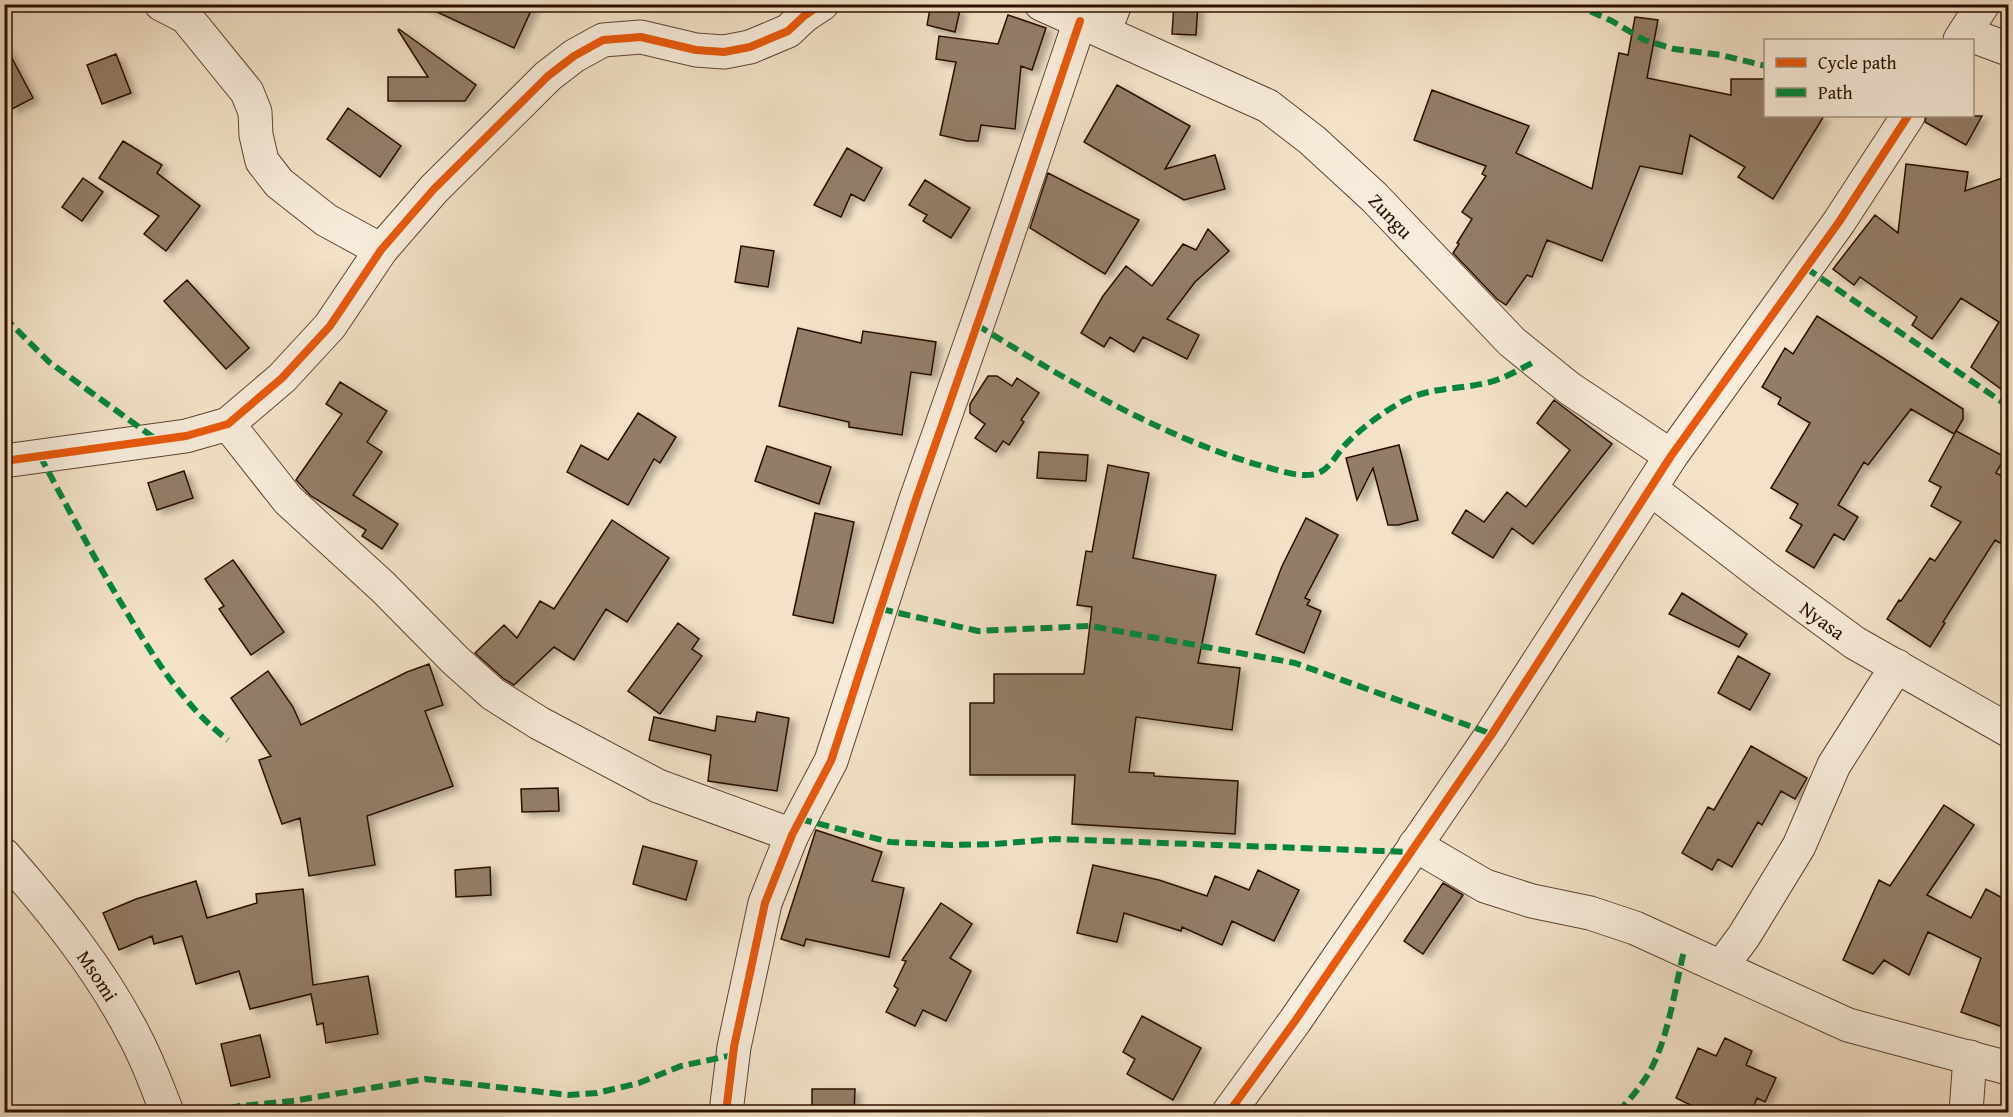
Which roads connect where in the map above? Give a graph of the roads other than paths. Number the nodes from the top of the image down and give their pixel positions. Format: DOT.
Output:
graph roads {
  1 [pos="822,4"];
  2 [pos="1041,4"];
  3 [pos="1983,4"];
  4 [pos="181,9"];
  5 [pos="1100,19"];
  6 [pos="1962,37"];
  7 [pos="1974,40"];
  8 [pos="2008,49"];
  9 [pos="1907,117"];
  10 [pos="381,250"];
  11 [pos="228,424"];
  12 [pos="1671,456"];
  13 [pos="4,461"];
  14 [pos="1652,489"];
  15 [pos="1897,666"];
  16 [pos="2008,730"];
  17 [pos="792,836"];
  18 [pos="1415,845"];
  19 [pos="4,855"];
  20 [pos="1720,967"];
  21 [pos="1970,1057"];
  22 [pos="2008,1068"];
  23 [pos="167,1113"];
  24 [pos="726,1113"];
  25 [pos="1229,1113"];
  26 [pos="1966,1113"];
  1 -- 10 [label="street"];
  2 -- 5 [label="street, Zungu"];
  3 -- 6 [label="street"];
  4 -- 10 [label="street"];
  5 -- 12 [label="street, Zungu"];
  5 -- 17 [label="street"];
  7 -- 8 [label="street"];
  9 -- 12 [label="street"];
  10 -- 11 [label="street"];
  11 -- 13 [label="street"];
  11 -- 17 [label="street"];
  12 -- 14 [label="street"];
  14 -- 15 [label="street, Nyasa"];
  14 -- 18 [label="street"];
  15 -- 16 [label="street, Nyasa"];
  15 -- 20 [label="street"];
  17 -- 24 [label="street"];
  18 -- 20 [label="street"];
  18 -- 25 [label="street"];
  19 -- 23 [label="street, Msomi"];
  20 -- 21 [label="street"];
  21 -- 22 [label="street"];
  21 -- 26 [label="street"];
}
